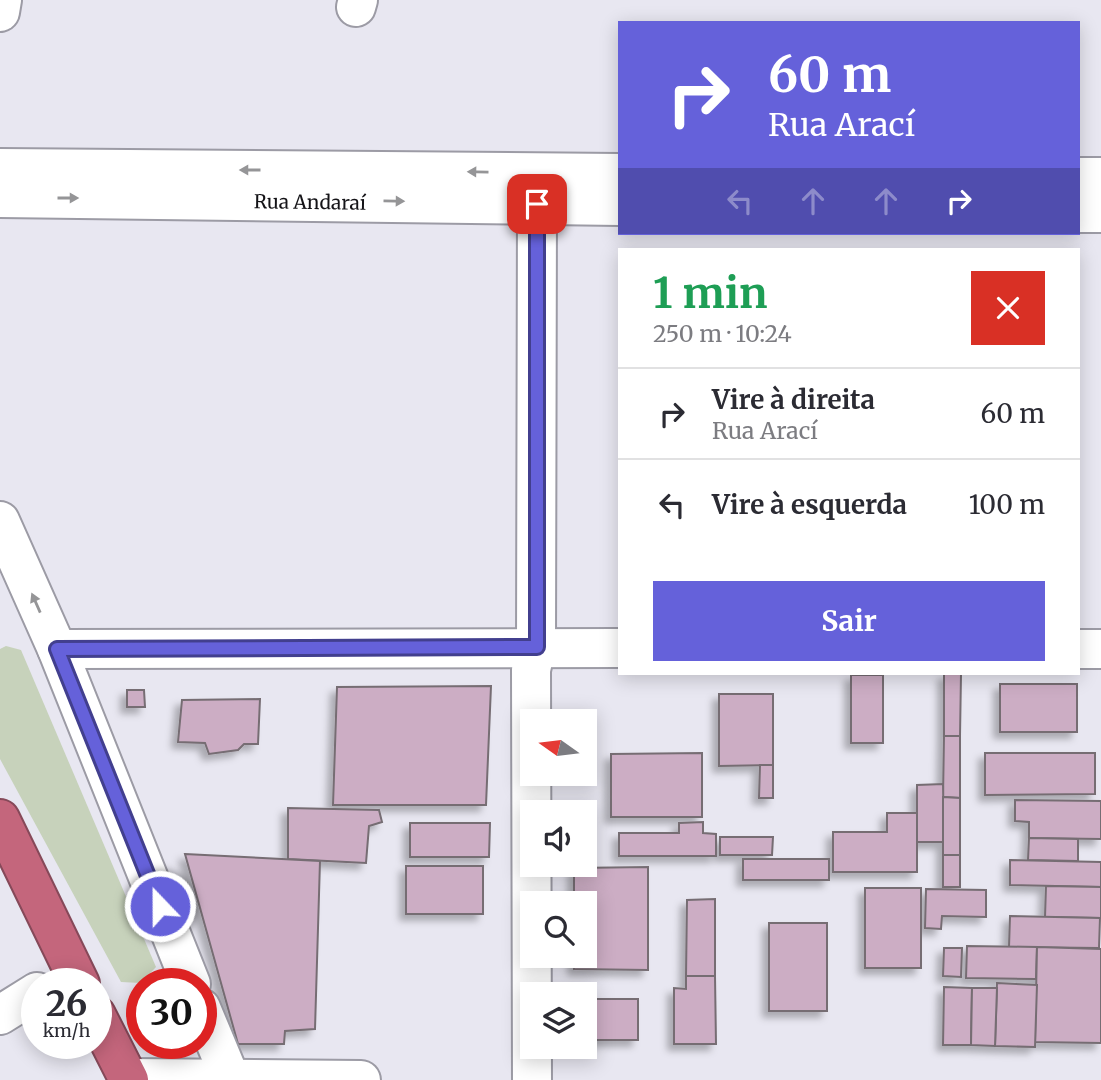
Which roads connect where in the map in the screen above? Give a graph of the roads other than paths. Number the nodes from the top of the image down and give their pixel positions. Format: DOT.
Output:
graph roads {
  1 [pos="2,0"];
  2 [pos="0,12"];
  3 [pos="0,167"];
  4 [pos="618,173"];
  5 [pos="1080,177"];
  6 [pos="1101,177"];
  7 [pos="0,198"];
  8 [pos="537,204"];
  9 [pos="618,206"];
  10 [pos="1080,213"];
  11 [pos="1101,213"];
  12 [pos="0,521"];
  13 [pos="537,647"];
  14 [pos="618,648"];
  15 [pos="57,649"];
  16 [pos="1080,649"];
  17 [pos="1101,649"];
  18 [pos="0,819"];
  19 [pos="63,968"];
  20 [pos="185,968"];
  21 [pos="21,1002"];
  22 [pos="0,1015"];
  23 [pos="112,1047"];
  24 [pos="217,1047"];
  25 [pos="230,1078"];
  26 [pos="128,1079"];
  27 [pos="361,1080"];
  28 [pos="532,1080"];
  1 -- 2 [label="street"];
  4 -- 3 [label="street, Rua Andaraí, one-way"];
  5 -- 6 [label="street"];
  7 -- 8 [label="street, Rua Andaraí, one-way"];
  8 -- 9 [label="street, Rua Andaraí"];
  8 -- 13 [label="street"];
  10 -- 11 [label="street"];
  15 -- 12 [label="street, one-way"];
  13 -- 14 [label="street"];
  13 -- 15 [label="street"];
  13 -- 28 [label="street"];
  15 -- 20 [label="street"];
  16 -- 17 [label="street"];
  18 -- 19 [label="highway"];
  21 -- 22 [label="street"];
  23 -- 26 [label="highway"];
  24 -- 25 [label="street"];
  25 -- 26 [label="street"];
  25 -- 27 [label="street"];
}
